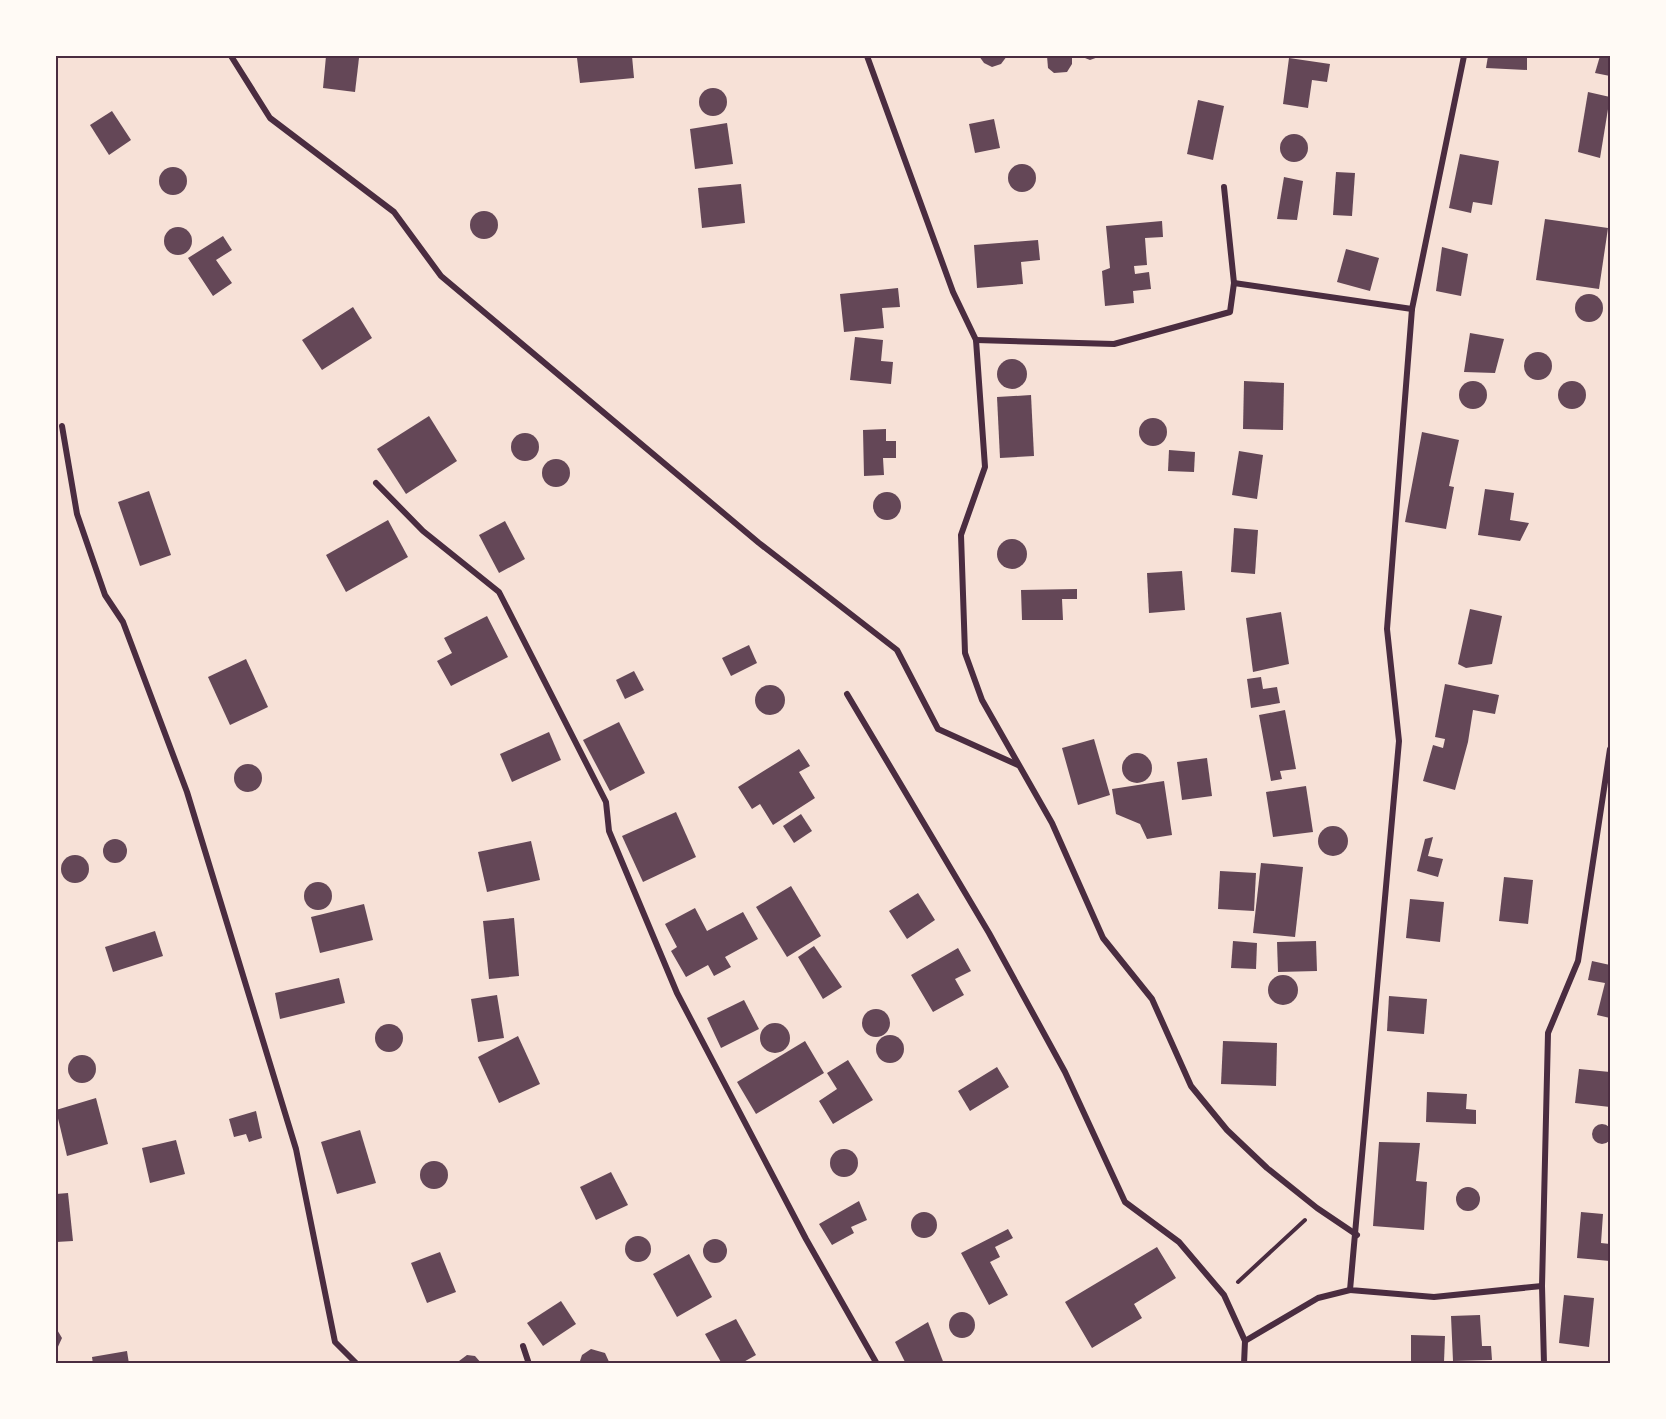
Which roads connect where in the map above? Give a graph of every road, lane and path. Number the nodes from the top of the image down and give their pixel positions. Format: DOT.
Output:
graph roads {
  1 [pos="231,56"];
  2 [pos="867,56"];
  3 [pos="1464,56"];
  4 [pos="1224,187"];
  5 [pos="1234,284"];
  6 [pos="1412,309"];
  7 [pos="975,340"];
  8 [pos="62,426"];
  9 [pos="376,483"];
  10 [pos="847,694"];
  11 [pos="1611,749"];
  12 [pos="1019,765"];
  13 [pos="1317,1209"];
  14 [pos="1357,1235"];
  15 [pos="1542,1286"];
  16 [pos="1350,1290"];
  17 [pos="1224,1295"];
  18 [pos="1245,1341"];
  19 [pos="523,1347"];
  20 [pos="357,1364"];
  21 [pos="529,1364"];
  22 [pos="877,1364"];
  23 [pos="1244,1364"];
  24 [pos="1544,1364"];
  1 -- 12 [label="street"];
  2 -- 7 [label="street"];
  3 -- 6 [label="street"];
  4 -- 5 [label="street"];
  5 -- 6 [label="street"];
  5 -- 7 [label="street"];
  6 -- 14 [label="street"];
  7 -- 12 [label="street"];
  8 -- 20 [label="street"];
  9 -- 22 [label="street"];
  10 -- 17 [label="street"];
  11 -- 15 [label="street"];
  12 -- 13 [label="street"];
  13 -- 14 [label="street"];
  13 -- 17 [label="path"];
  14 -- 16 [label="street"];
  15 -- 16 [label="street"];
  15 -- 24 [label="street"];
  16 -- 18 [label="street"];
  17 -- 18 [label="street"];
  18 -- 23 [label="street"];
  19 -- 21 [label="street"];
}
